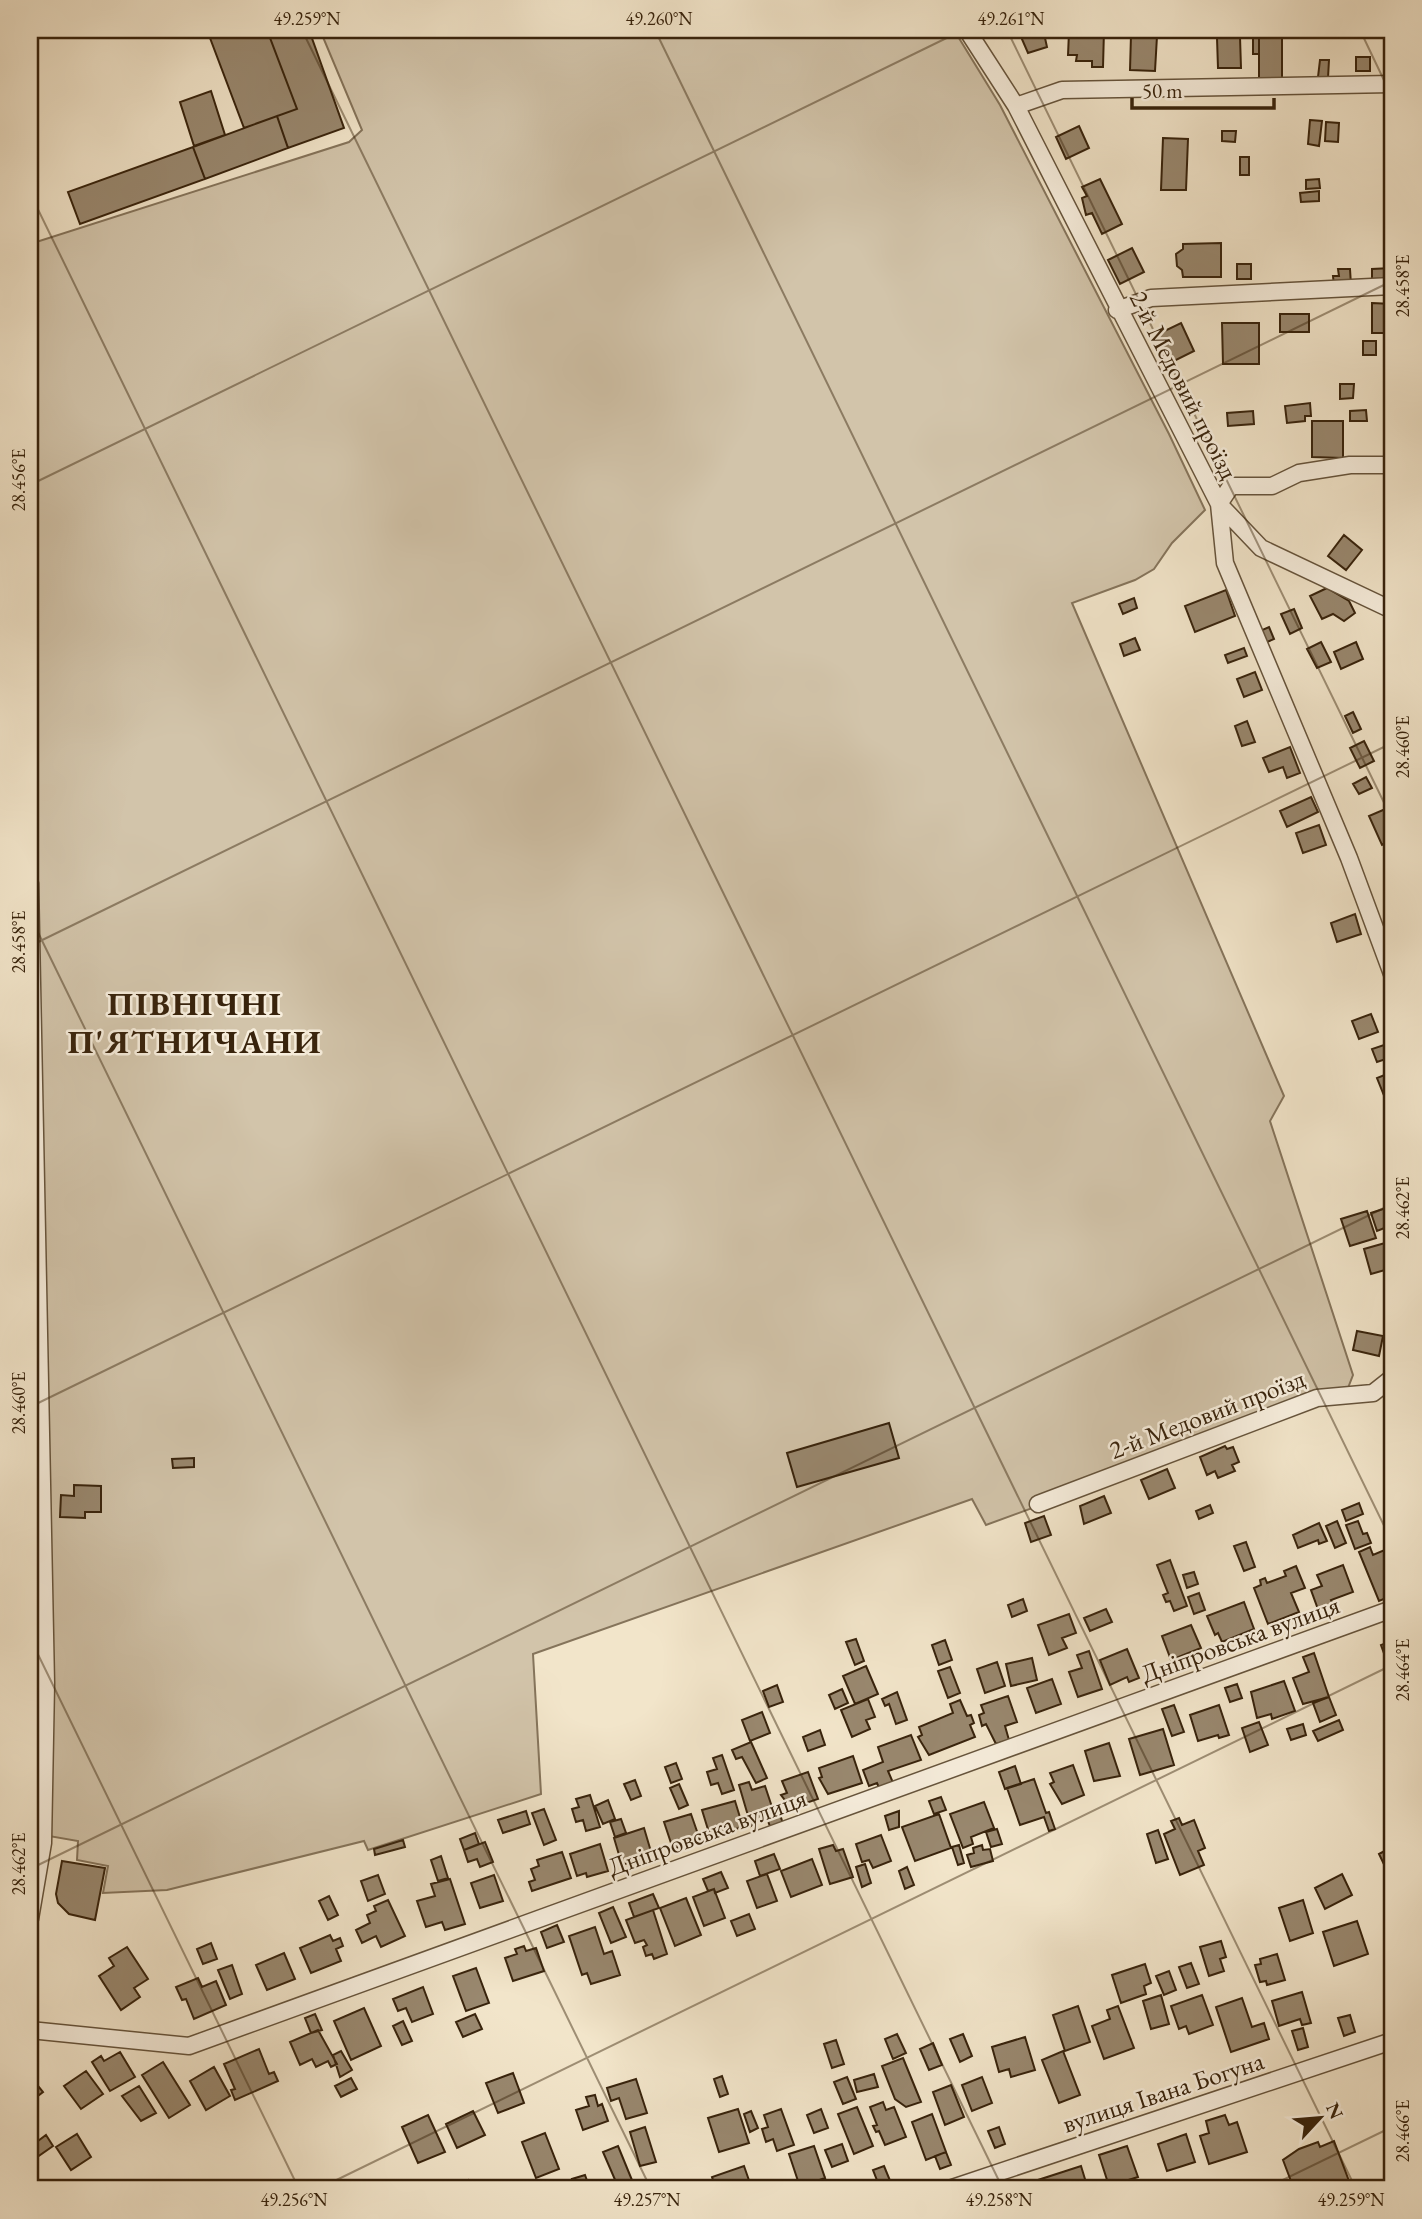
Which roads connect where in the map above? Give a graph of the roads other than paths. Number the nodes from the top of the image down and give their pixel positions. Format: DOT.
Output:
graph roads {
  1 [pos="967,30"];
  2 [pos="1392,84"];
  3 [pos="1016,106"];
  4 [pos="1392,286"];
  5 [pos="1117,310"];
  6 [pos="1392,465"];
  7 [pos="1219,504"];
  8 [pos="1392,610"];
  9 [pos="30,883"];
  10 [pos="1392,974"];
  11 [pos="32,1112"];
  12 [pos="1392,1378"];
  13 [pos="35,1426"];
  14 [pos="1038,1504"];
  15 [pos="1392,1609"];
  16 [pos="30,1919"];
  17 [pos="30,2030"];
  18 [pos="1392,2041"];
  19 [pos="949,2189"];
  1 -- 3 [label="street, 2-й Медовий проїзд"];
  2 -- 3 [label="street"];
  3 -- 5 [label="street, 2-й Медовий проїзд"];
  4 -- 5 [label="street"];
  5 -- 7 [label="street, 2-й Медовий проїзд"];
  6 -- 7 [label="street"];
  7 -- 8 [label="street"];
  7 -- 10 [label="street, 2-й Медовий проїзд"];
  9 -- 11 [label="street"];
  11 -- 13 [label="street"];
  12 -- 14 [label="street, 2-й Медовий проїзд"];
  13 -- 16 [label="street"];
  15 -- 17 [label="street, Дніпровська вулиця"];
  18 -- 19 [label="street, вулиця Івана Богуна"];
}
